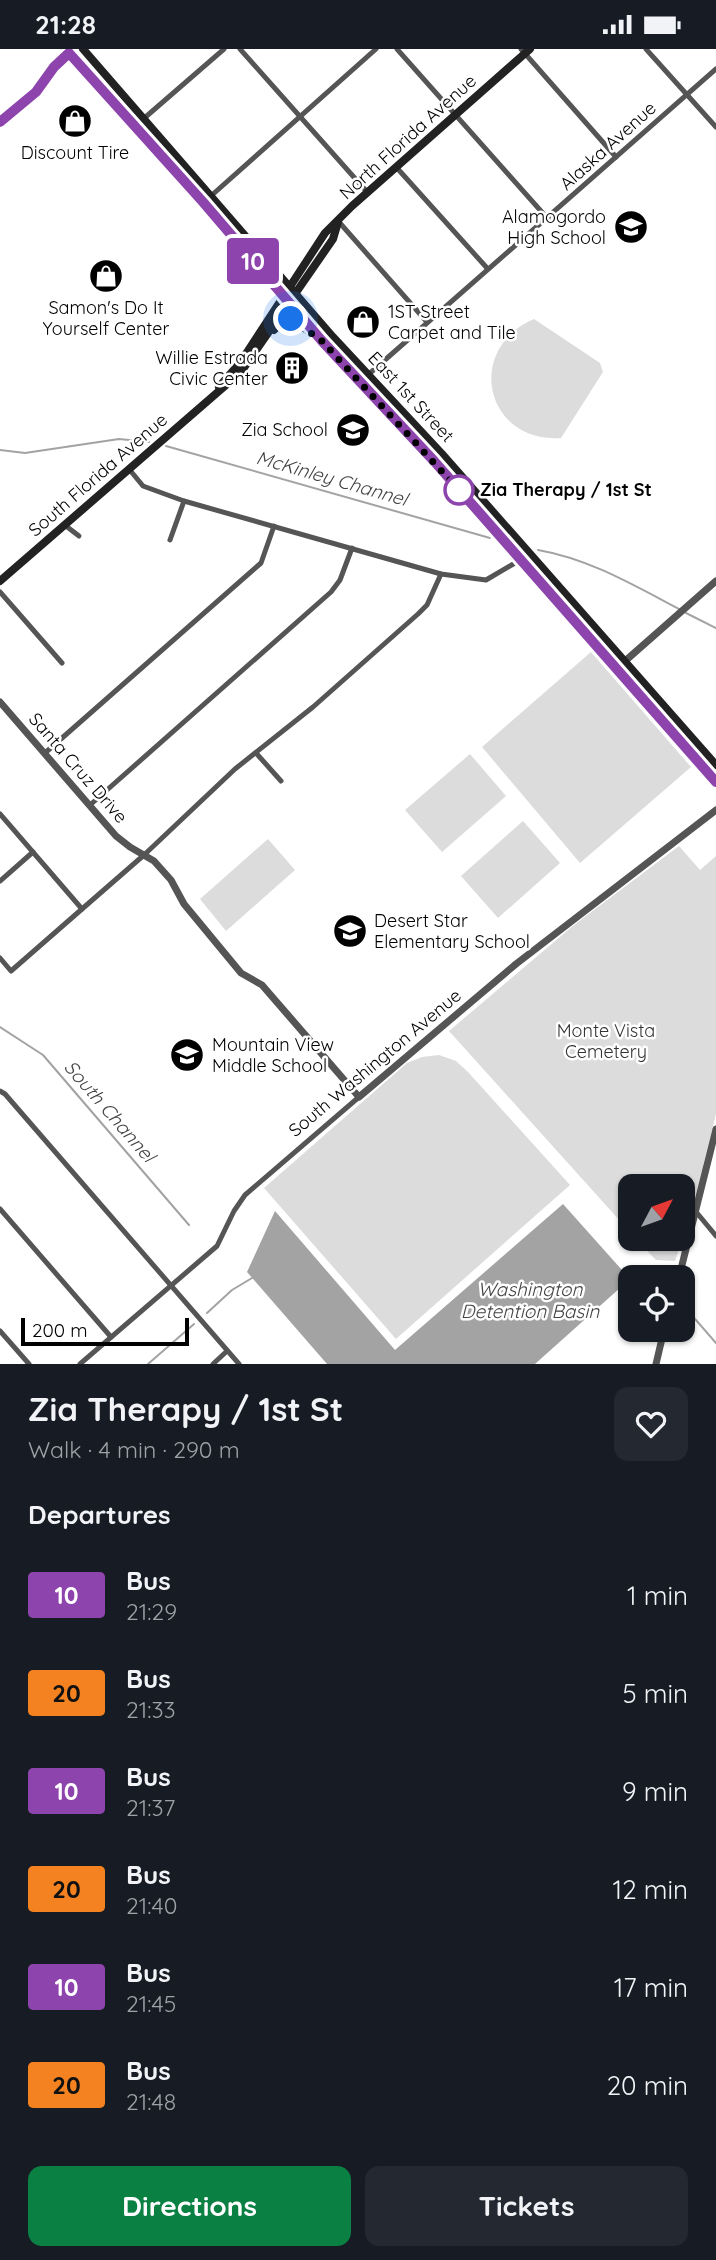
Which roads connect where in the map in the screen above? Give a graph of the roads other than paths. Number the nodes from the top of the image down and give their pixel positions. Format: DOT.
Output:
graph roads {
  1 [pos="83,49"];
  2 [pos="224,49"];
  3 [pos="240,49"];
  4 [pos="376,49"];
  5 [pos="397,49"];
  6 [pos="646,49"];
  7 [pos="69,50"];
  8 [pos="525,51"];
  9 [pos="716,69"];
  10 [pos="687,95"];
  11 [pos="456,115"];
  12 [pos="300,116"];
  13 [pos="144,119"];
  14 [pos="134,127"];
  15 [pos="716,127"];
  16 [pos="616,157"];
  17 [pos="397,168"];
  18 [pos="368,193"];
  19 [pos="211,195"];
  20 [pos="203,202"];
  21 [pos="548,219"];
  22 [pos="338,222"];
  23 [pos="487,268"];
  24 [pos="292,290"];
  25 [pos="286,300"];
  26 [pos="427,322"];
  27 [pos="322,341"];
  28 [pos="249,362"];
  29 [pos="369,373"];
  30 [pos="361,381"];
  31 [pos="216,393"];
  32 [pos="129,469"];
  33 [pos="184,501"];
  34 [pos="66,526"];
  35 [pos="274,526"];
  36 [pos="79,536"];
  37 [pos="170,540"];
  38 [pos="352,548"];
  39 [pos="529,552"];
  40 [pos="520,560"];
  41 [pos="441,574"];
  42 [pos="0,581"];
  43 [pos="716,581"];
  44 [pos="0,592"];
  45 [pos="575,606"];
  46 [pos="566,613"];
  47 [pos="624,662"];
  48 [pos="62,663"];
  49 [pos="616,669"];
  50 [pos="0,702"];
  51 [pos="45,753"];
  52 [pos="256,753"];
  53 [pos="716,765"];
  54 [pos="281,781"];
  55 [pos="716,782"];
  56 [pos="90,805"];
  57 [pos="716,810"];
  58 [pos="0,814"];
  59 [pos="33,852"];
  60 [pos="144,855"];
  61 [pos="0,881"];
  62 [pos="82,909"];
  63 [pos="0,958"];
  64 [pos="0,1091"];
  65 [pos="359,1097"];
  66 [pos="716,1129"];
  67 [pos="0,1209"];
  68 [pos="697,1213"];
  69 [pos="716,1236"];
  70 [pos="682,1265"];
  71 [pos="172,1286"];
  72 [pos="0,1331"];
  73 [pos="111,1337"];
  74 [pos="661,1342"];
  75 [pos="228,1351"];
  76 [pos="29,1364"];
  77 [pos="80,1364"];
  78 [pos="213,1364"];
  79 [pos="239,1364"];
  80 [pos="656,1364"];
  1 -- 13 [label="main road, East 1st Street"];
  2 -- 13 [label="street"];
  3 -- 12 [label="street"];
  4 -- 12 [label="street"];
  5 -- 11 [label="street"];
  6 -- 10 [label="street"];
  7 -- 14 [label="main road, East 1st Street"];
  8 -- 11 [label="main road, North Florida Avenue"];
  8 -- 16 [label="street"];
  9 -- 10 [label="street, Alaska Avenue"];
  10 -- 15 [label="street"];
  10 -- 16 [label="street, Alaska Avenue"];
  11 -- 17 [label="main road, North Florida Avenue"];
  11 -- 21 [label="street"];
  12 -- 18 [label="street"];
  12 -- 19 [label="street"];
  13 -- 14 [label="street"];
  13 -- 19 [label="main road, East 1st Street"];
  14 -- 20 [label="main road, East 1st Street"];
  16 -- 21 [label="street, Alaska Avenue"];
  17 -- 18 [label="main road, North Florida Avenue"];
  17 -- 23 [label="street"];
  18 -- 22 [label="main road, North Florida Avenue"];
  19 -- 20 [label="street"];
  19 -- 24 [label="main road, East 1st Street"];
  20 -- 25 [label="main road, East 1st Street"];
  21 -- 23 [label="street, Alaska Avenue"];
  22 -- 24 [label="main road, North Florida Avenue"];
  22 -- 26 [label="street"];
  23 -- 26 [label="street, Alaska Avenue"];
  24 -- 25 [label="main road, North Florida Avenue"];
  24 -- 29 [label="main road, East 1st Street"];
  25 -- 27 [label="main road, East 1st Street"];
  25 -- 28 [label="main road, South Florida Avenue"];
  25 -- 31 [label="main road, South Florida Avenue"];
  26 -- 29 [label="street, Alaska Avenue"];
  27 -- 28 [label="main road"];
  27 -- 30 [label="main road, East 1st Street"];
  28 -- 31 [label="main road, South Florida Avenue"];
  29 -- 30 [label="street, Alaska Avenue"];
  29 -- 39 [label="main road, East 1st Street"];
  30 -- 40 [label="main road, East 1st Street"];
  31 -- 32 [label="main road, South Florida Avenue"];
  32 -- 33 [label="street"];
  32 -- 34 [label="main road, South Florida Avenue"];
  33 -- 35 [label="street"];
  33 -- 37 [label="street"];
  34 -- 36 [label="street"];
  34 -- 42 [label="main road, South Florida Avenue"];
  35 -- 38 [label="street"];
  35 -- 51 [label="street"];
  38 -- 41 [label="street"];
  38 -- 56 [label="street"];
  39 -- 40 [label="street"];
  39 -- 45 [label="main road, East 1st Street"];
  40 -- 41 [label="street"];
  40 -- 46 [label="main road, East 1st Street"];
  41 -- 52 [label="street"];
  43 -- 47 [label="street"];
  44 -- 48 [label="street"];
  45 -- 46 [label="street"];
  45 -- 47 [label="main road, East 1st Street"];
  46 -- 49 [label="main road, East 1st Street"];
  47 -- 49 [label="street"];
  47 -- 53 [label="main road, East 1st Street"];
  49 -- 55 [label="main road, East 1st Street"];
  50 -- 51 [label="street, Santa Cruz Drive"];
  51 -- 56 [label="street, Santa Cruz Drive"];
  52 -- 54 [label="street"];
  52 -- 60 [label="street"];
  56 -- 60 [label="street, Santa Cruz Drive"];
  57 -- 65 [label="street, South Washington Avenue"];
  58 -- 59 [label="street"];
  59 -- 61 [label="street"];
  59 -- 62 [label="street"];
  60 -- 62 [label="street"];
  60 -- 65 [label="street, Santa Cruz Drive"];
  62 -- 63 [label="street"];
  64 -- 71 [label="street"];
  65 -- 71 [label="street, South Washington Avenue"];
  66 -- 68 [label="street"];
  67 -- 73 [label="street"];
  68 -- 69 [label="street"];
  68 -- 70 [label="street"];
  71 -- 73 [label="street, South Washington Avenue"];
  71 -- 75 [label="street"];
  72 -- 76 [label="street"];
  73 -- 77 [label="street, South Washington Avenue"];
  74 -- 80 [label="street"];
  75 -- 78 [label="street"];
  75 -- 79 [label="street"];
}
